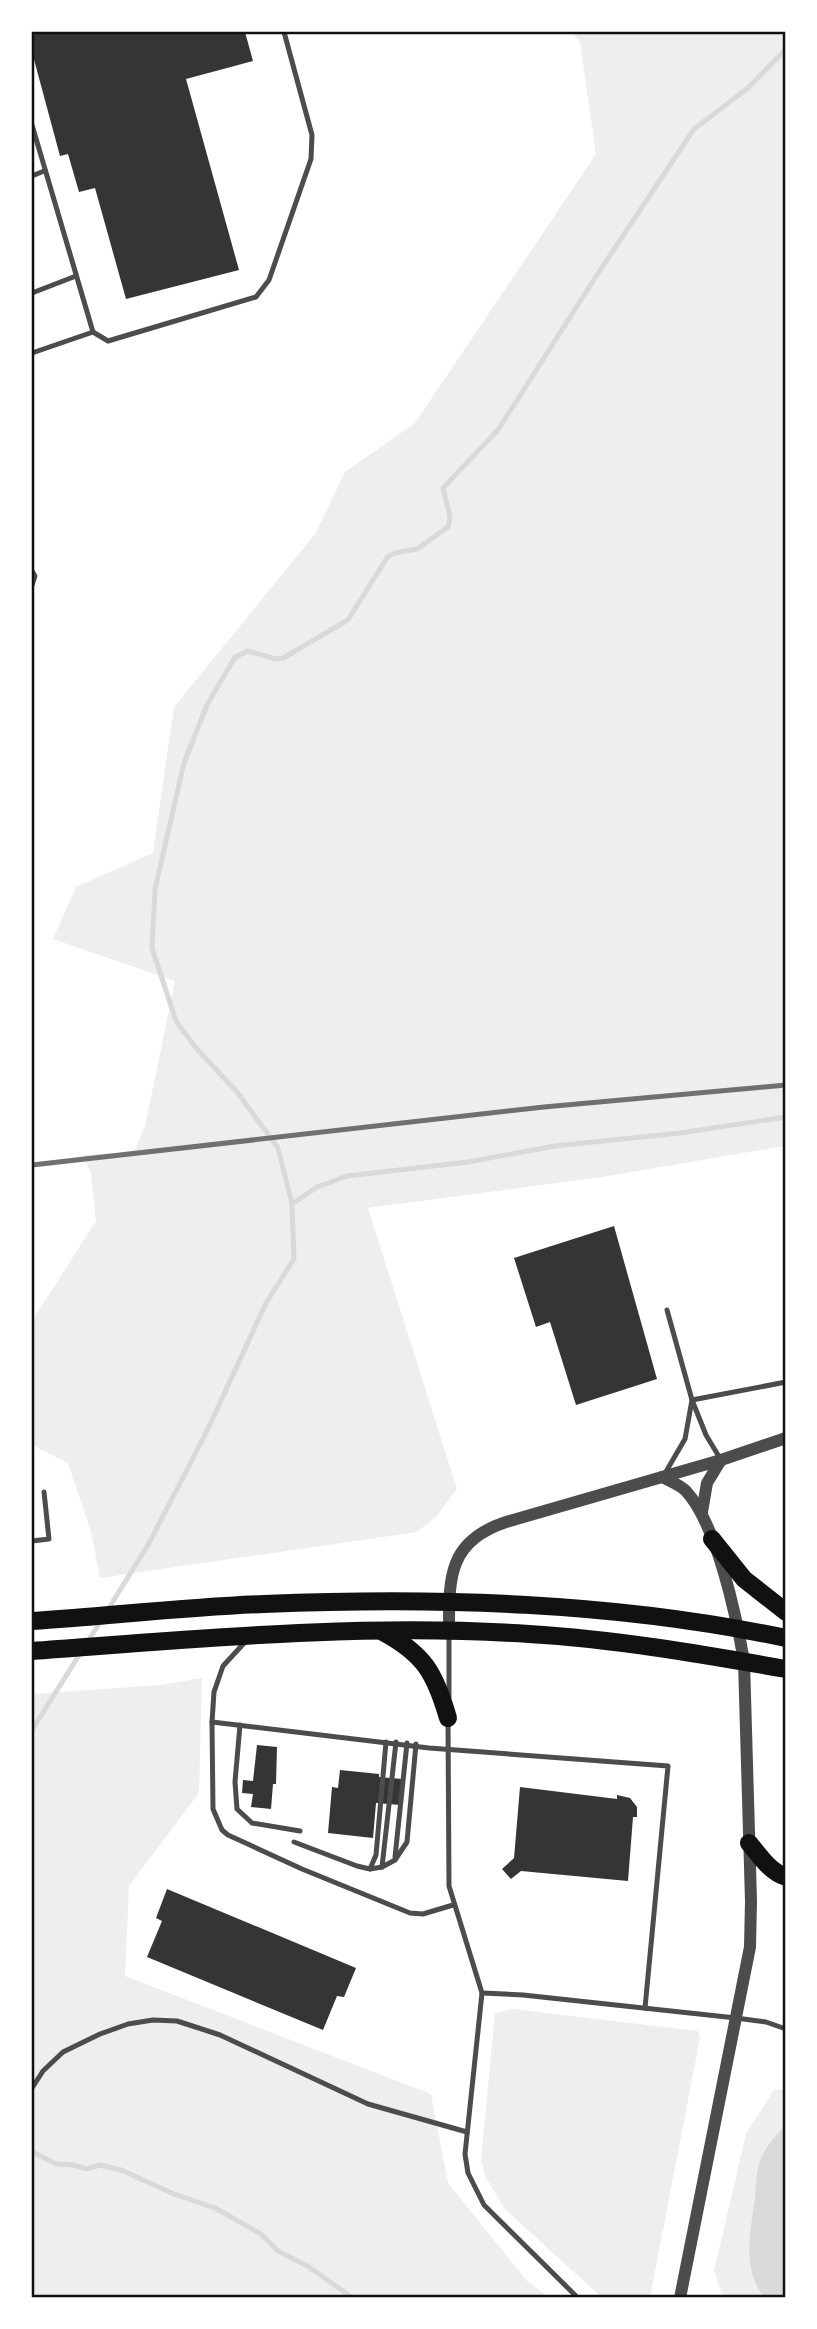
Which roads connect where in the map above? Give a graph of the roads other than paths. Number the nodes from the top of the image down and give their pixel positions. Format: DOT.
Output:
graph roads {
  1 [pos="284,32"];
  2 [pos="32,125"];
  3 [pos="44,171"];
  4 [pos="32,176"];
  5 [pos="76,276"];
  6 [pos="32,293"];
  7 [pos="93,332"];
  8 [pos="32,352"];
  9 [pos="32,571"];
  10 [pos="32,585"];
  11 [pos="667,1310"];
  12 [pos="786,1382"];
  13 [pos="692,1400"];
  14 [pos="786,1438"];
  15 [pos="721,1460"];
  16 [pos="662,1477"];
  17 [pos="44,1492"];
  18 [pos="702,1512"];
  19 [pos="712,1539"];
  20 [pos="32,1541"];
  21 [pos="449,1600"];
  22 [pos="786,1612"];
  23 [pos="32,1621"];
  24 [pos="738,1629"];
  25 [pos="380,1630"];
  26 [pos="449,1630"];
  27 [pos="254,1634"];
  28 [pos="786,1638"];
  29 [pos="32,1651"];
  30 [pos="744,1661"];
  31 [pos="786,1669"];
  32 [pos="448,1718"];
  33 [pos="212,1722"];
  34 [pos="240,1726"];
  35 [pos="386,1742"];
  36 [pos="396,1742"];
  37 [pos="407,1743"];
  38 [pos="416,1744"];
  39 [pos="447,1749"];
  40 [pos="300,1831"];
  41 [pos="294,1842"];
  42 [pos="749,1843"];
  43 [pos="395,1860"];
  44 [pos="382,1867"];
  45 [pos="370,1869"];
  46 [pos="786,1877"];
  47 [pos="453,1905"];
  48 [pos="482,1993"];
  49 [pos="645,2008"];
  50 [pos="736,2018"];
  51 [pos="786,2029"];
  52 [pos="32,2088"];
  53 [pos="467,2132"];
  54 [pos="578,2298"];
  55 [pos="680,2298"];
  1 -- 7 [label="lane"];
  2 -- 3 [label="lane"];
  3 -- 4 [label="lane"];
  3 -- 5 [label="lane"];
  5 -- 6 [label="lane"];
  5 -- 7 [label="lane"];
  7 -- 8 [label="lane"];
  9 -- 10 [label="lane"];
  11 -- 13 [label="lane"];
  12 -- 13 [label="lane"];
  13 -- 15 [label="lane"];
  13 -- 16 [label="lane"];
  14 -- 15 [label="street"];
  15 -- 16 [label="street"];
  15 -- 18 [label="street"];
  16 -- 18 [label="street"];
  16 -- 21 [label="street"];
  17 -- 20 [label="lane"];
  18 -- 19 [label="street"];
  19 -- 22 [label="highway"];
  19 -- 24 [label="street"];
  21 -- 23 [label="highway"];
  21 -- 24 [label="highway"];
  21 -- 26 [label="street"];
  24 -- 28 [label="highway"];
  24 -- 30 [label="street"];
  25 -- 26 [label="highway"];
  25 -- 27 [label="highway"];
  25 -- 32 [label="highway"];
  26 -- 30 [label="highway"];
  26 -- 32 [label="lane"];
  27 -- 29 [label="highway"];
  27 -- 33 [label="lane"];
  30 -- 31 [label="highway"];
  30 -- 42 [label="street"];
  32 -- 39 [label="lane"];
  33 -- 34 [label="lane"];
  33 -- 47 [label="lane"];
  34 -- 35 [label="lane"];
  34 -- 40 [label="lane"];
  35 -- 36 [label="lane"];
  35 -- 45 [label="lane"];
  36 -- 37 [label="lane"];
  36 -- 44 [label="lane"];
  37 -- 38 [label="lane"];
  37 -- 43 [label="lane"];
  38 -- 39 [label="lane"];
  38 -- 43 [label="lane"];
  39 -- 47 [label="lane"];
  39 -- 49 [label="lane"];
  41 -- 45 [label="lane"];
  42 -- 46 [label="highway"];
  42 -- 50 [label="street"];
  43 -- 44 [label="lane"];
  44 -- 45 [label="lane"];
  47 -- 48 [label="lane"];
  48 -- 49 [label="lane"];
  48 -- 53 [label="lane"];
  49 -- 50 [label="lane"];
  50 -- 51 [label="lane"];
  50 -- 55 [label="street"];
  52 -- 53 [label="lane"];
  53 -- 54 [label="lane"];
}
